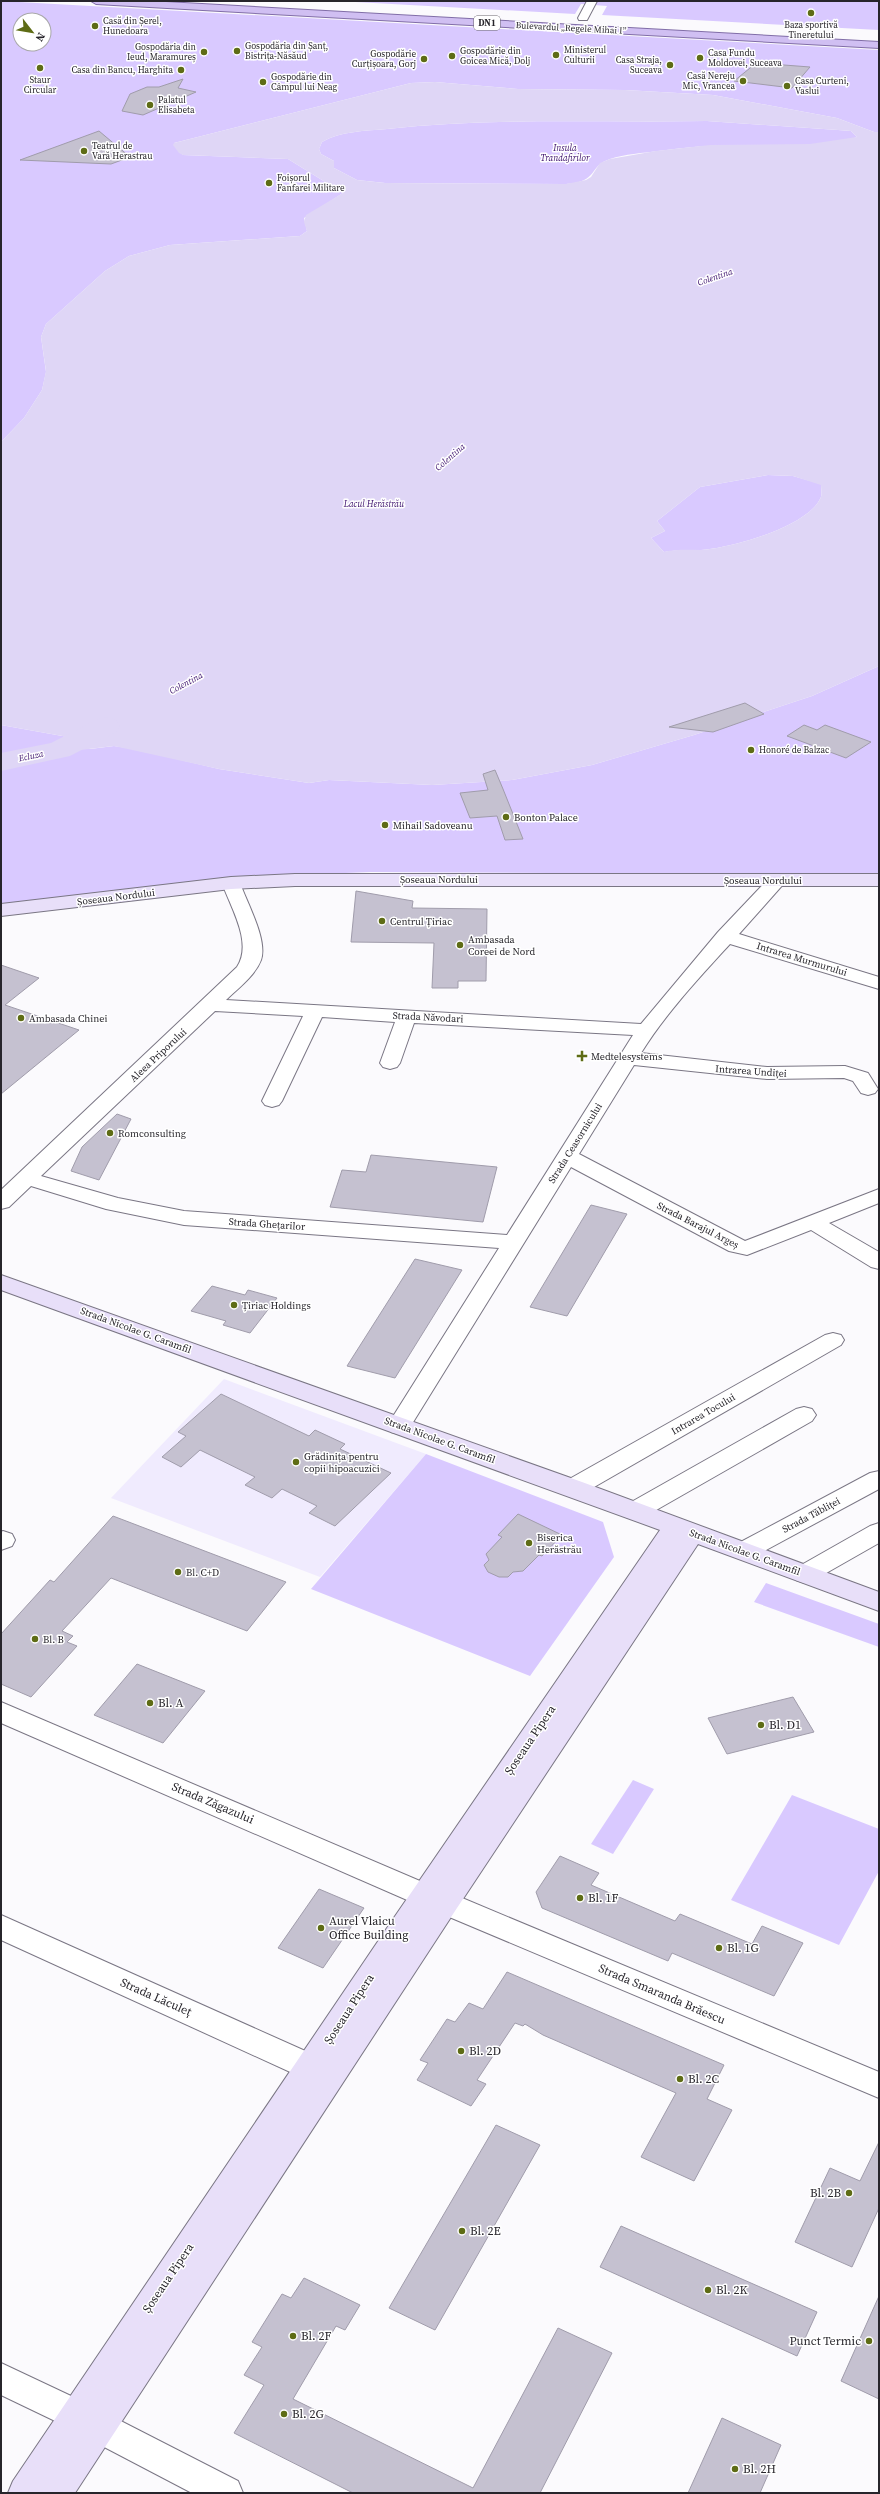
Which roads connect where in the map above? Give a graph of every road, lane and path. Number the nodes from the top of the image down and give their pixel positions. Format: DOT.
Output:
graph roads {
  1 [pos="96,1"];
  2 [pos="184,1"];
  3 [pos="273,1"];
  4 [pos="592,1"];
  5 [pos="582,18"];
  6 [pos="879,35"];
  7 [pos="879,40"];
  8 [pos="879,45"];
  9 [pos="778,880"];
  10 [pos="879,880"];
  11 [pos="231,883"];
  12 [pos="1,910"];
  13 [pos="725,936"];
  14 [pos="879,983"];
  15 [pos="210,1005"];
  16 [pos="314,1011"];
  17 [pos="406,1016"];
  18 [pos="646,1030"];
  19 [pos="628,1058"];
  20 [pos="390,1064"];
  21 [pos="868,1089"];
  22 [pos="272,1101"];
  23 [pos="567,1156"];
  24 [pos="26,1178"];
  25 [pos="874,1201"];
  26 [pos="1,1202"];
  27 [pos="814,1222"];
  28 [pos="513,1242"];
  29 [pos="879,1262"];
  30 [pos="1,1282"];
  31 [pos="833,1340"];
  32 [pos="804,1415"];
  33 [pos="399,1426"];
  34 [pos="879,1478"];
  35 [pos="572,1488"];
  36 [pos="635,1511"];
  37 [pos="684,1529"];
  38 [pos="879,1532"];
  39 [pos="744,1551"];
  40 [pos="805,1574"];
  41 [pos="879,1602"];
  42 [pos="4,1717"];
  43 [pos="434,1899"];
  44 [pos="1,1927"];
  45 [pos="310,2068"];
  46 [pos="879,2085"];
  47 [pos="1,2378"];
  48 [pos="87,2421"];
  49 [pos="25,2493"];
  50 [pos="55,2493"];
  51 [pos="226,2493"];
  1 -- 8 [label="main road, Bulevardul „Regele Mihai I” / DN1"];
  2 -- 7 [label="main road, Bulevardul „Regele Mihai I” / DN1"];
  3 -- 5 [label="main road, Bulevardul „Regele Mihai I” / DN1"];
  4 -- 5 [label="street"];
  5 -- 6 [label="main road, Bulevardul „Regele Mihai I” / DN1"];
  9 -- 10 [label="main road, Șoseaua Nordului"];
  9 -- 11 [label="main road, Șoseaua Nordului"];
  9 -- 13 [label="street, Strada Ceasornicului"];
  11 -- 12 [label="main road, Șoseaua Nordului"];
  11 -- 15 [label="street, Aleea Priporului"];
  13 -- 14 [label="street, Intrarea Murmurului"];
  13 -- 18 [label="street, Strada Ceasornicului"];
  15 -- 16 [label="street, Strada Năvodari"];
  15 -- 24 [label="street, Aleea Priporului"];
  16 -- 17 [label="street, Strada Năvodari"];
  16 -- 22 [label="street"];
  17 -- 18 [label="street, Strada Năvodari"];
  17 -- 20 [label="street"];
  18 -- 19 [label="street, Strada Ceasornicului"];
  19 -- 21 [label="street, Intrarea Undiței"];
  19 -- 23 [label="street, Strada Ceasornicului"];
  23 -- 27 [label="street, Strada Barajul Argeș"];
  23 -- 28 [label="street, Strada Ceasornicului"];
  24 -- 26 [label="street, Aleea Priporului"];
  24 -- 28 [label="street, Strada Ghețarilor"];
  25 -- 27 [label="street, Strada Barajul Argeș"];
  27 -- 29 [label="street"];
  28 -- 33 [label="street, Strada Ceasornicului"];
  30 -- 33 [label="main road, Strada Nicolae G. Caramfil"];
  31 -- 35 [label="street, Intrarea Tocului"];
  32 -- 36 [label="street"];
  33 -- 35 [label="main road, Strada Nicolae G. Caramfil"];
  34 -- 39 [label="street, Strada Tăbliței"];
  35 -- 36 [label="main road, Strada Nicolae G. Caramfil"];
  36 -- 37 [label="main road, Strada Nicolae G. Caramfil"];
  37 -- 39 [label="main road, Strada Nicolae G. Caramfil"];
  37 -- 43 [label="main road, Șoseaua Pipera"];
  38 -- 40 [label="street"];
  39 -- 40 [label="main road, Strada Nicolae G. Caramfil"];
  40 -- 41 [label="main road, Strada Nicolae G. Caramfil"];
  42 -- 43 [label="street, Strada Zăgazului"];
  43 -- 45 [label="main road, Șoseaua Pipera"];
  43 -- 46 [label="street, Strada Smaranda Brăescu"];
  43 -- 48 [label="main road, Șoseaua Pipera"];
  44 -- 45 [label="street, Strada Lăculeț"];
  45 -- 48 [label="main road, Șoseaua Pipera"];
  47 -- 48 [label="street"];
  48 -- 49 [label="main road, Șoseaua Pipera"];
  48 -- 50 [label="main road, Șoseaua Pipera"];
  48 -- 51 [label="street"];
}
